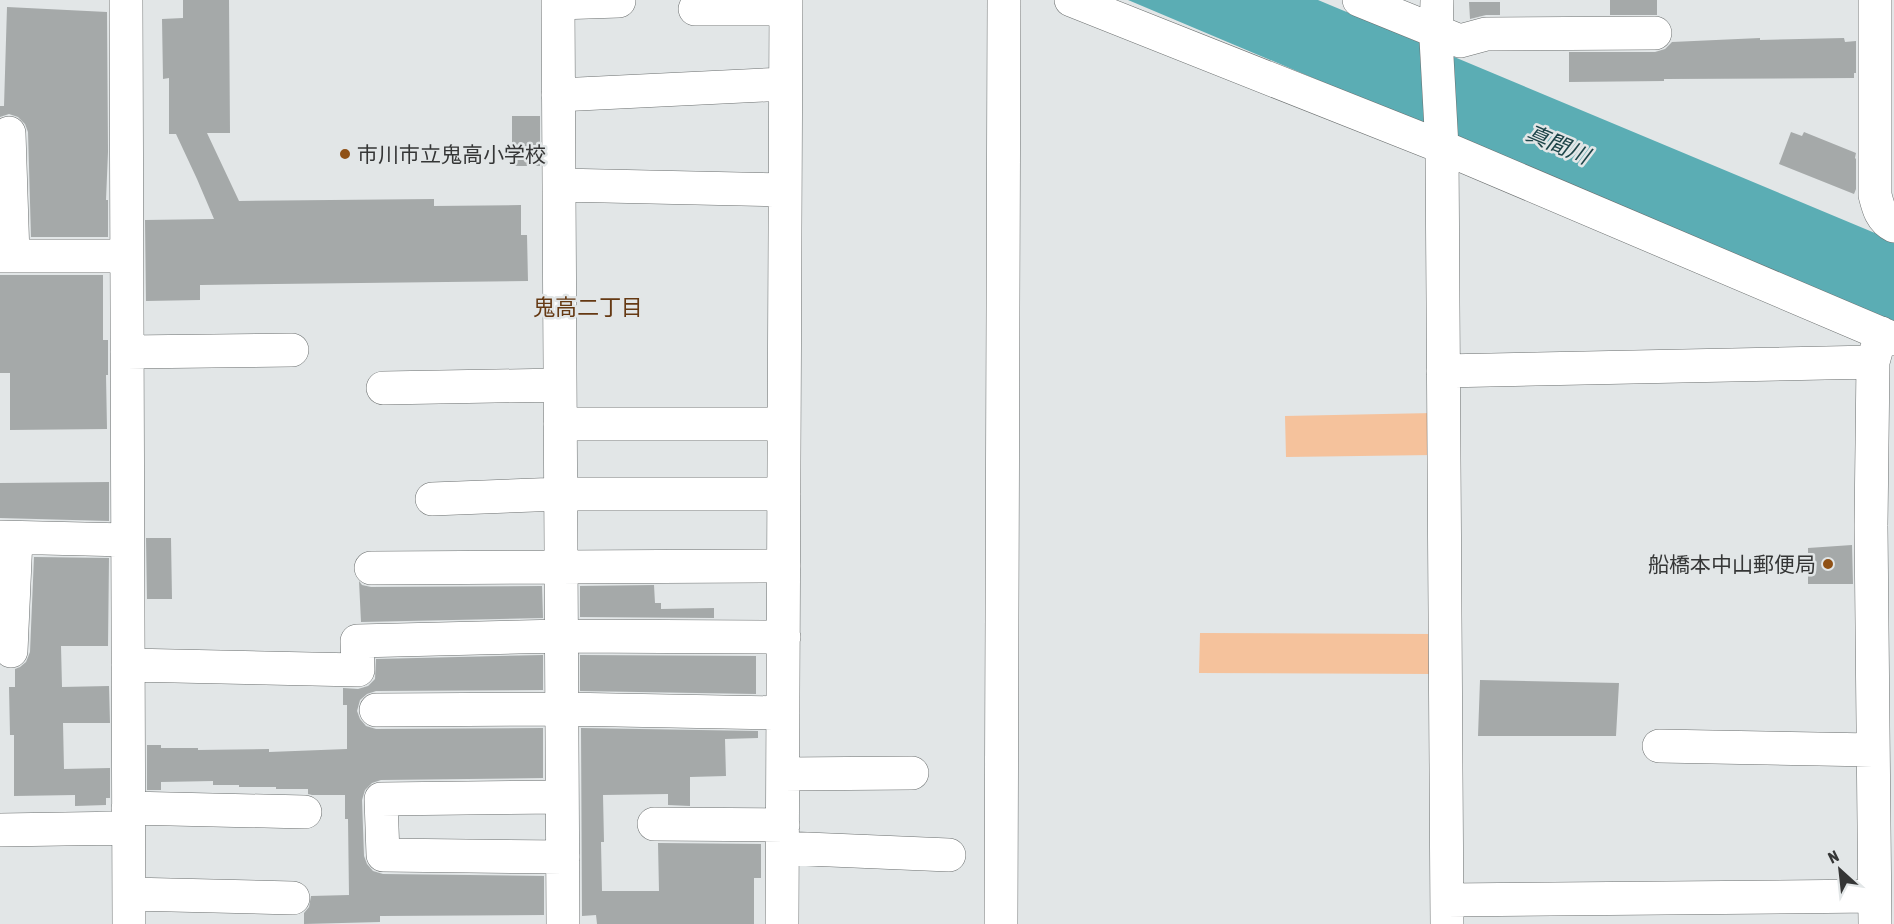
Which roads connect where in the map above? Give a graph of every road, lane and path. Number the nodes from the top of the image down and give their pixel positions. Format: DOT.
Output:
graph roads {
  1 [pos="126,0"];
  2 [pos="1004,0"];
  3 [pos="1071,0"];
  4 [pos="1359,0"];
  5 [pos="1437,0"];
  6 [pos="1875,0"];
  7 [pos="558,1"];
  8 [pos="619,2"];
  9 [pos="786,4"];
  10 [pos="695,9"];
  11 [pos="1655,33"];
  12 [pos="1437,36"];
  13 [pos="785,84"];
  14 [pos="558,95"];
  15 [pos="9,133"];
  16 [pos="1441,141"];
  17 [pos="559,184"];
  18 [pos="785,190"];
  19 [pos="1894,225"];
  20 [pos="7,256"];
  21 [pos="126,256"];
  22 [pos="1883,344"];
  23 [pos="292,350"];
  24 [pos="127,352"];
  25 [pos="1443,371"];
  26 [pos="560,385"];
  27 [pos="382,388"];
  28 [pos="560,424"];
  29 [pos="784,424"];
  30 [pos="561,494"];
  31 [pos="784,494"];
  32 [pos="432,500"];
  33 [pos="1882,526"];
  34 [pos="8,538"];
  35 [pos="128,540"];
  36 [pos="784,566"];
  37 [pos="371,568"];
  38 [pos="561,568"];
  39 [pos="562,636"];
  40 [pos="784,637"];
  41 [pos="11,651"];
  42 [pos="128,664"];
  43 [pos="562,709"];
  44 [pos="376,710"];
  45 [pos="783,713"];
  46 [pos="1659,746"];
  47 [pos="1873,750"];
  48 [pos="912,773"];
  49 [pos="783,774"];
  50 [pos="562,797"];
  51 [pos="305,812"];
  52 [pos="128,818"];
  53 [pos="654,825"];
  54 [pos="0,830"];
  55 [pos="783,836"];
  56 [pos="950,855"];
  57 [pos="563,857"];
  58 [pos="293,898"];
  59 [pos="129,909"];
  60 [pos="1874,910"];
  61 [pos="1447,912"];
  62 [pos="563,924"];
  63 [pos="782,924"];
  64 [pos="1001,924"];
  1 -- 21 [label="street"];
  2 -- 64 [label="street"];
  3 -- 16 [label="street"];
  4 -- 12 [label="street"];
  5 -- 12 [label="street"];
  6 -- 19 [label="street"];
  7 -- 8 [label="street"];
  7 -- 14 [label="street"];
  9 -- 10 [label="street"];
  9 -- 13 [label="street"];
  11 -- 12 [label="street"];
  12 -- 16 [label="street"];
  13 -- 14 [label="street"];
  13 -- 18 [label="street"];
  14 -- 17 [label="street"];
  15 -- 20 [label="street"];
  16 -- 22 [label="street"];
  16 -- 25 [label="street"];
  17 -- 18 [label="street"];
  17 -- 26 [label="street"];
  18 -- 29 [label="street"];
  20 -- 21 [label="street"];
  21 -- 24 [label="street"];
  22 -- 25 [label="street"];
  22 -- 33 [label="street"];
  23 -- 24 [label="street"];
  24 -- 35 [label="street"];
  25 -- 61 [label="street"];
  26 -- 27 [label="street"];
  26 -- 28 [label="street"];
  28 -- 29 [label="street"];
  28 -- 30 [label="street"];
  29 -- 31 [label="street"];
  30 -- 31 [label="street"];
  30 -- 32 [label="street"];
  30 -- 38 [label="street"];
  31 -- 36 [label="street"];
  33 -- 47 [label="street"];
  34 -- 35 [label="street"];
  34 -- 41 [label="street"];
  35 -- 42 [label="street"];
  36 -- 38 [label="street"];
  36 -- 40 [label="street"];
  37 -- 38 [label="street"];
  38 -- 39 [label="street"];
  39 -- 40 [label="street"];
  39 -- 42 [label="street"];
  39 -- 43 [label="street"];
  40 -- 45 [label="street"];
  42 -- 52 [label="street"];
  43 -- 44 [label="street"];
  43 -- 45 [label="street"];
  43 -- 50 [label="street"];
  45 -- 49 [label="street"];
  46 -- 47 [label="street"];
  47 -- 60 [label="street"];
  48 -- 49 [label="street"];
  49 -- 55 [label="street"];
  50 -- 57 [label="street"];
  50 -- 57 [label="street"];
  51 -- 52 [label="street"];
  52 -- 54 [label="street"];
  52 -- 59 [label="street"];
  53 -- 55 [label="street"];
  55 -- 56 [label="street"];
  55 -- 63 [label="street"];
  57 -- 62 [label="street"];
  58 -- 59 [label="street"];
  60 -- 61 [label="street"];
}
